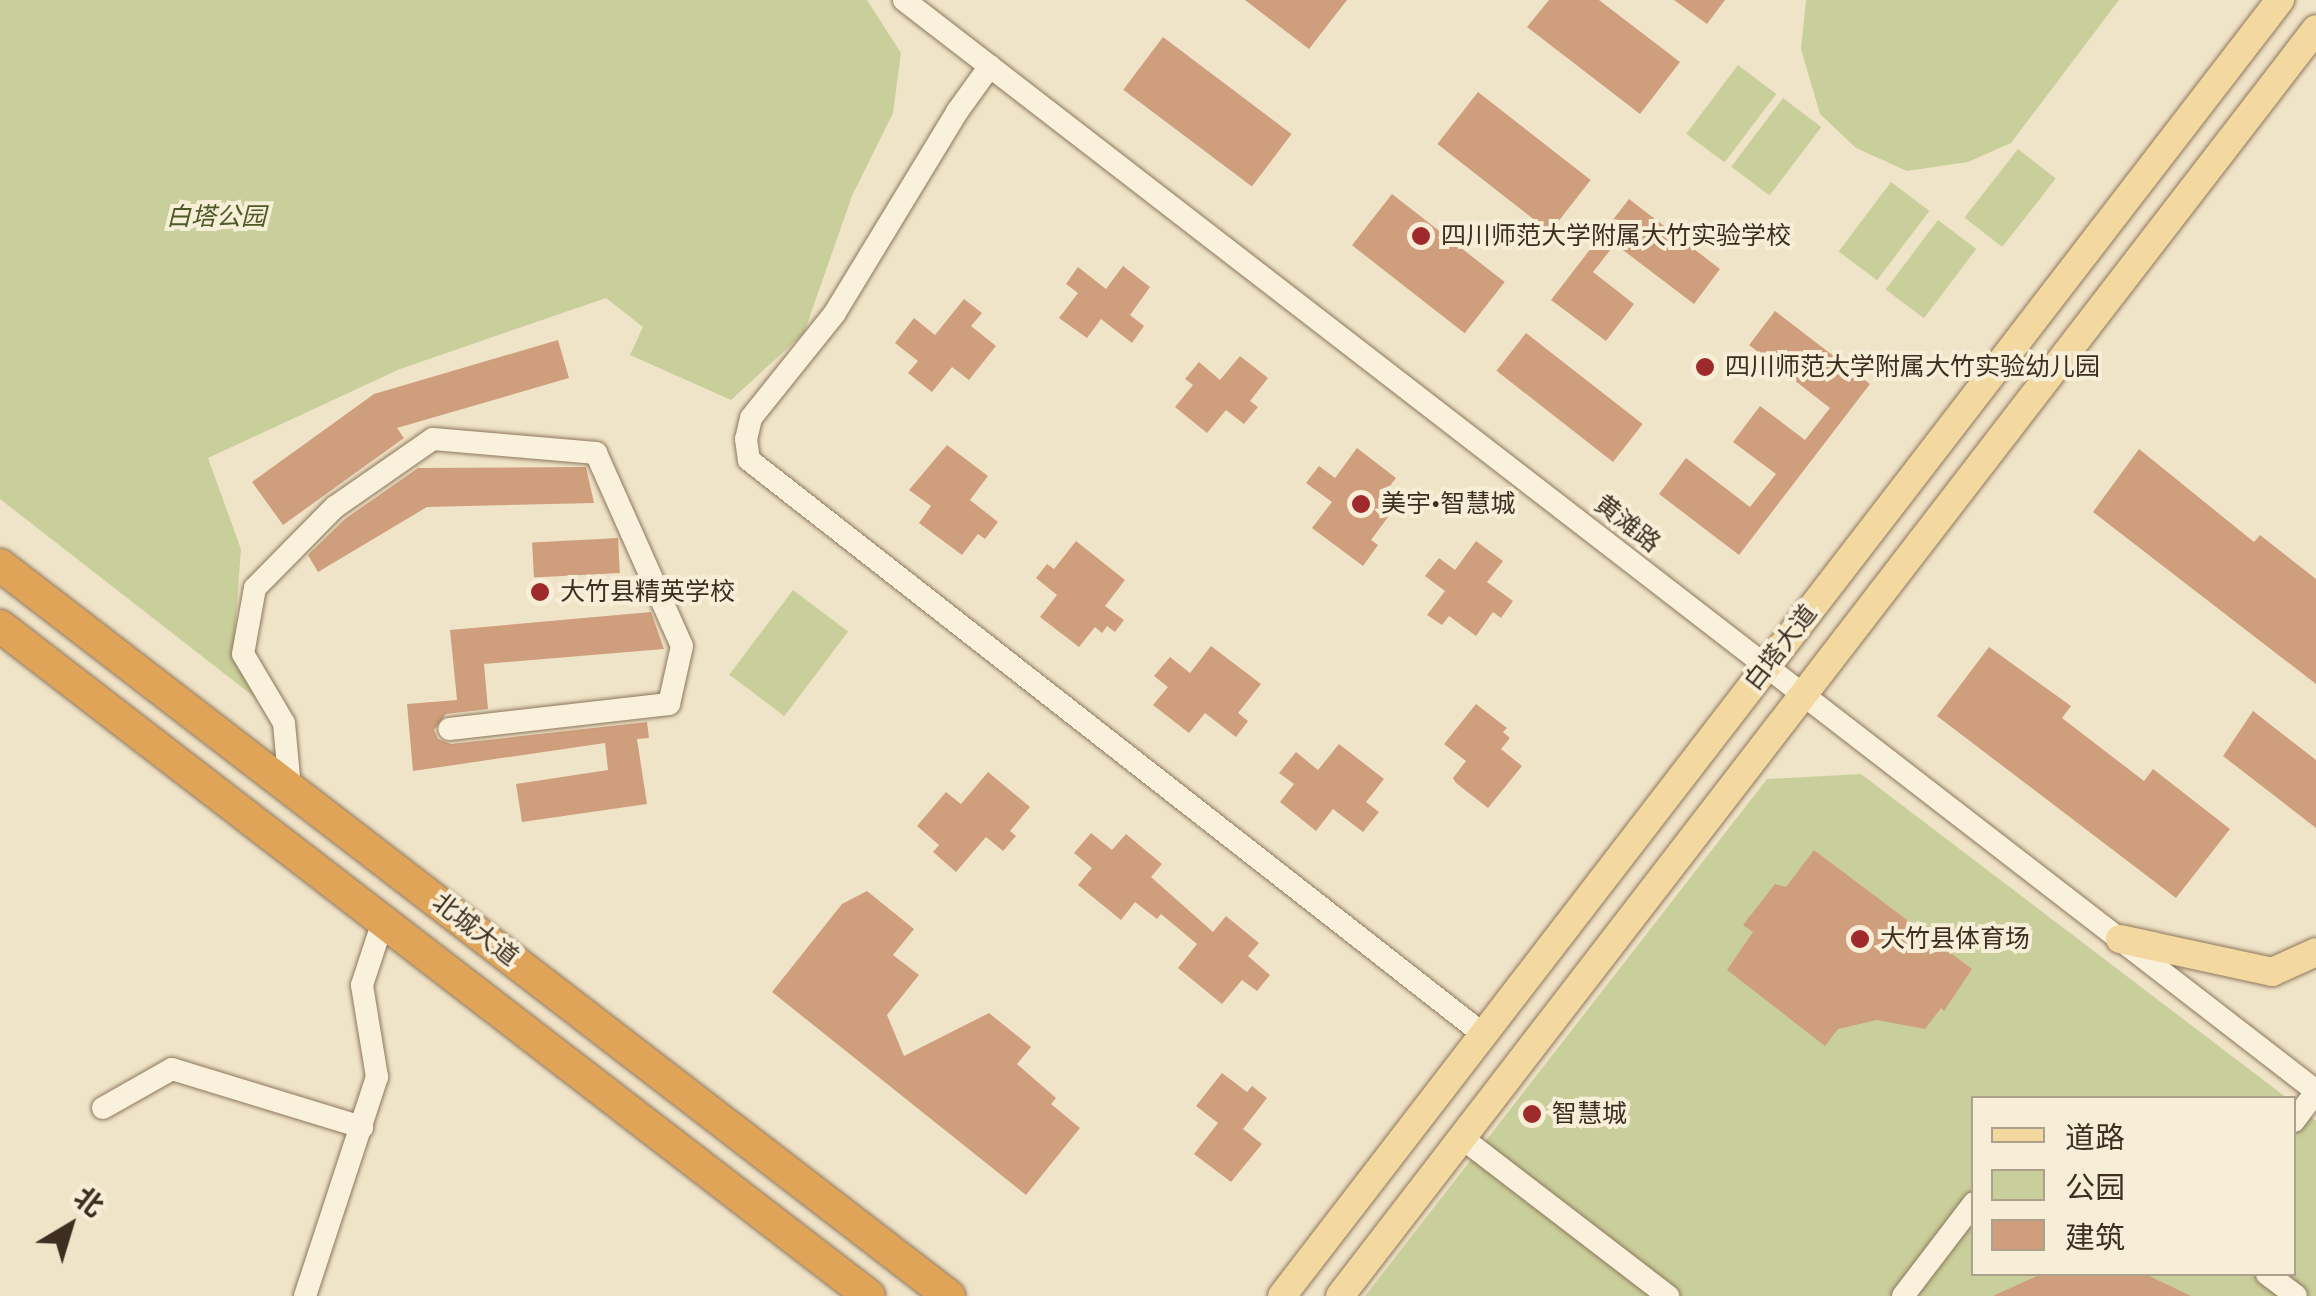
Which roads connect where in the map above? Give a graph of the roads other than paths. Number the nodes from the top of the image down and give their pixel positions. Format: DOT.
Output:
graph roads {
  1 [pos="904,0"];
  2 [pos="2280,0"];
  3 [pos="2316,29"];
  4 [pos="990,66"];
  5 [pos="0,565"];
  6 [pos="0,626"];
  7 [pos="1766,666"];
  8 [pos="1803,694"];
  9 [pos="449,729"];
  10 [pos="290,788"];
  11 [pos="383,921"];
  12 [pos="2120,939"];
  13 [pos="2316,952"];
  14 [pos="1483,1034"];
  15 [pos="2316,1092"];
  16 [pos="104,1108"];
  17 [pos="2296,1118"];
  18 [pos="362,1127"];
  19 [pos="1462,1138"];
  20 [pos="1971,1207"];
  21 [pos="2270,1276"];
  22 [pos="305,1296"];
  23 [pos="869,1296"];
  24 [pos="949,1296"];
  25 [pos="1282,1296"];
  26 [pos="1340,1296"];
  27 [pos="1668,1296"];
  28 [pos="1903,1296"];
  29 [pos="2296,1296"];
  1 -- 4 [label="street, 黄滩路"];
  2 -- 7 [label="main road, 白塔大道"];
  3 -- 8 [label="main road, 白塔大道"];
  4 -- 7 [label="street, 黄滩路"];
  4 -- 14 [label="street"];
  5 -- 10 [label="highway, 北城大道"];
  6 -- 11 [label="highway, 北城大道"];
  7 -- 8 [label="street, 黄滩路"];
  7 -- 14 [label="main road, 白塔大道"];
  8 -- 12 [label="street, 黄滩路"];
  8 -- 19 [label="main road, 白塔大道"];
  9 -- 10 [label="street"];
  10 -- 24 [label="highway, 北城大道"];
  11 -- 18 [label="street"];
  11 -- 23 [label="highway, 北城大道"];
  12 -- 13 [label="main road"];
  12 -- 15 [label="street, 黄滩路"];
  14 -- 25 [label="main road, 白塔大道"];
  15 -- 17 [label="street"];
  16 -- 18 [label="street"];
  18 -- 22 [label="street"];
  19 -- 26 [label="main road, 白塔大道"];
  19 -- 27 [label="street"];
  20 -- 28 [label="street"];
  21 -- 29 [label="street"];
}
